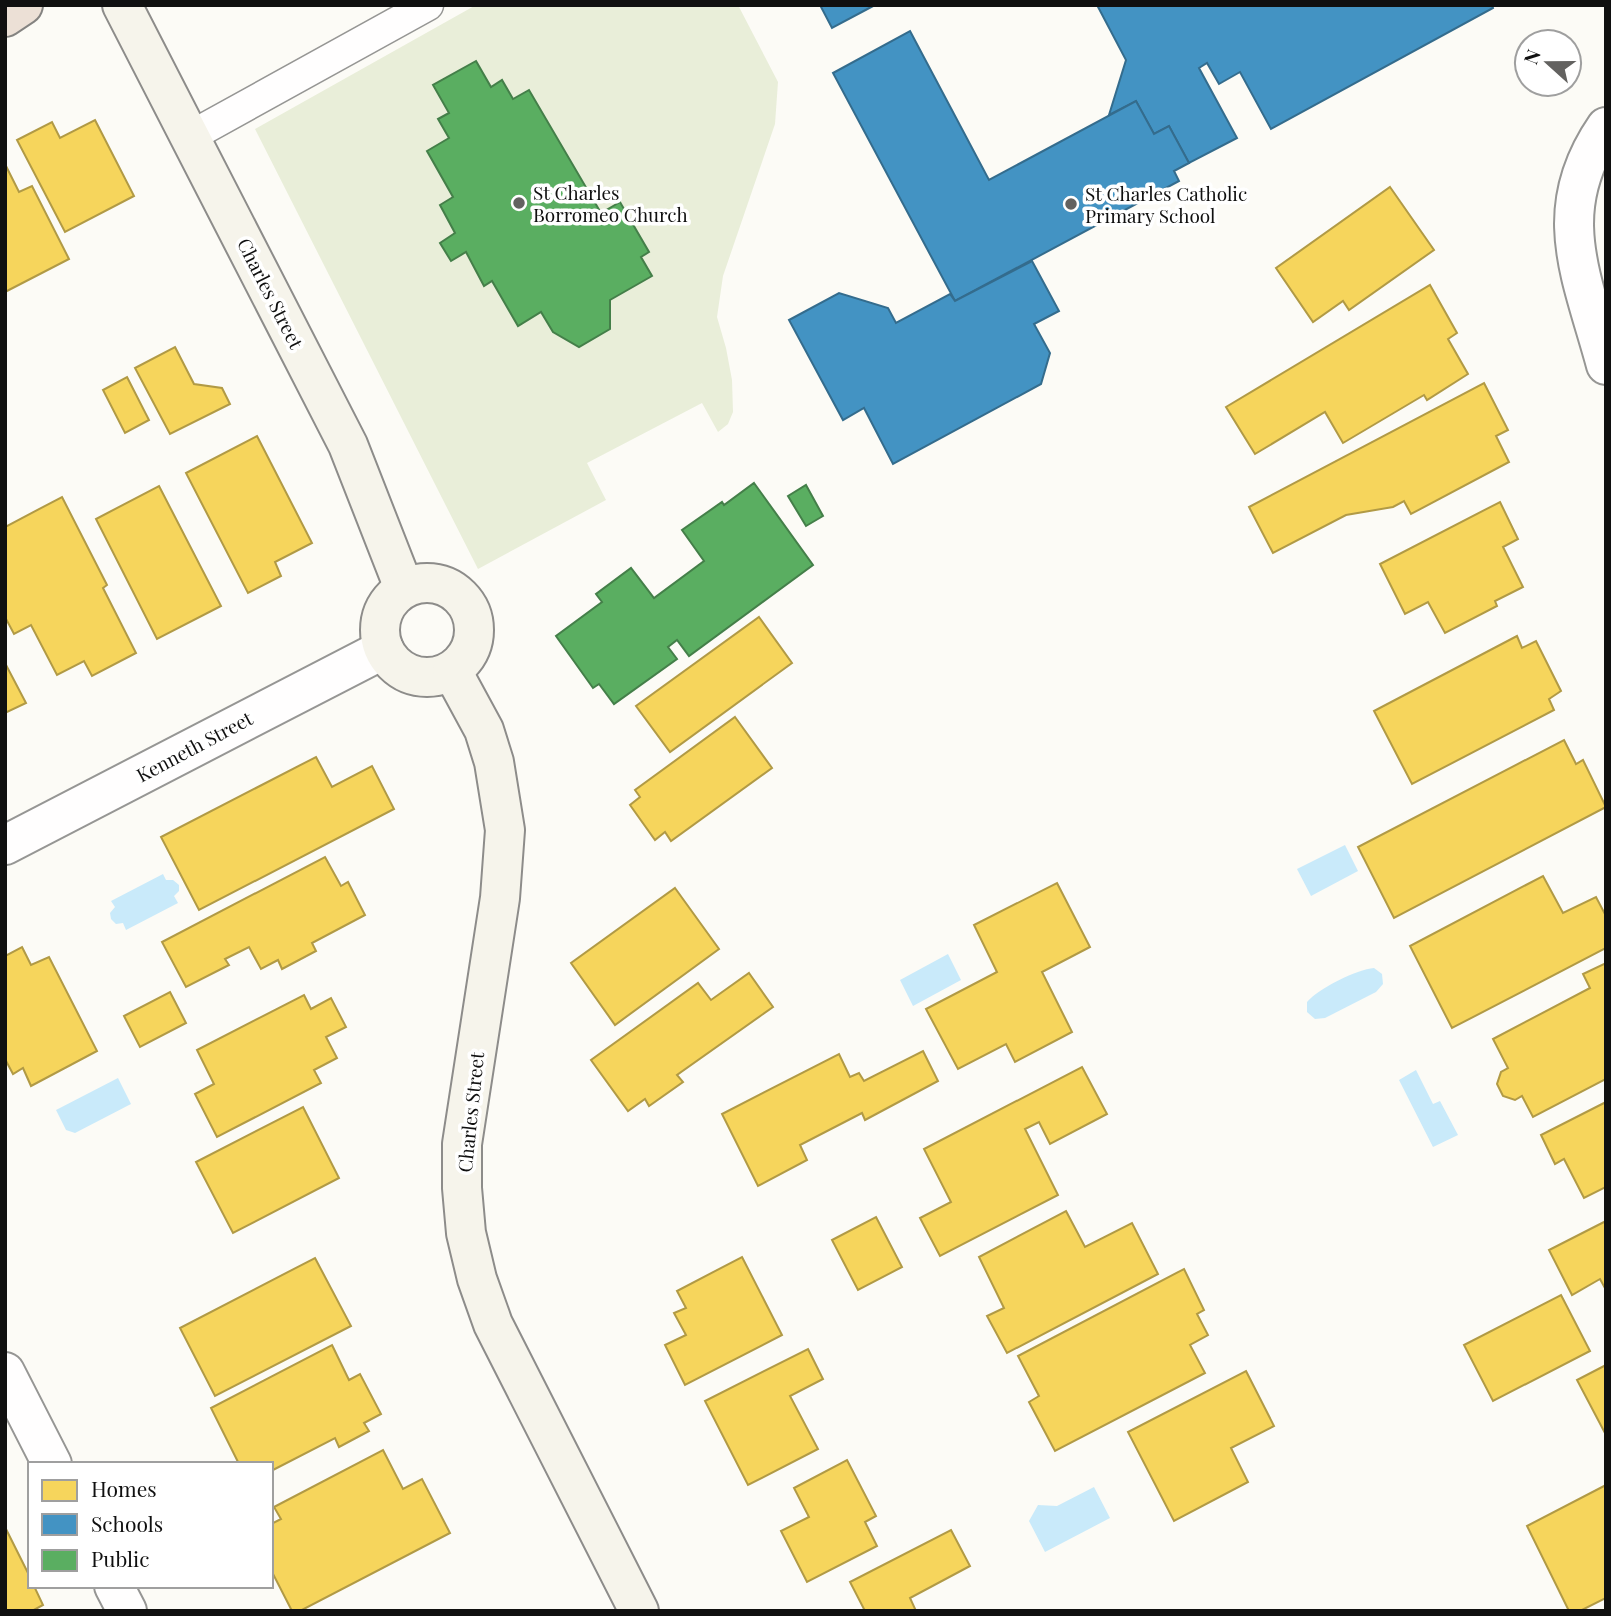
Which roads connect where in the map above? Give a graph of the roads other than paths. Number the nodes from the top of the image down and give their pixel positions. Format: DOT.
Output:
graph roads {
  1 [pos="23,5"];
  2 [pos="122,5"];
  3 [pos="428,5"];
  4 [pos="5,17"];
  5 [pos="1606,127"];
  6 [pos="191,136"];
  7 [pos="1606,365"];
  8 [pos="404,588"];
  9 [pos="384,649"];
  10 [pos="452,671"];
  11 [pos="5,845"];
  12 [pos="5,1373"];
  13 [pos="51,1462"];
  14 [pos="115,1588"];
  15 [pos="127,1611"];
  16 [pos="639,1611"];
  1 -- 4 [label="highway"];
  2 -- 6 [label="street, Charles Street"];
  3 -- 6 [label="lane"];
  5 -- 7 [label="street"];
  6 -- 8 [label="street, Charles Street"];
  8 -- 9 [label="street"];
  8 -- 10 [label="street"];
  9 -- 10 [label="street"];
  9 -- 11 [label="street, Kenneth Street"];
  10 -- 16 [label="street, Charles Street"];
  12 -- 13 [label="street"];
  14 -- 15 [label="street"];
}
